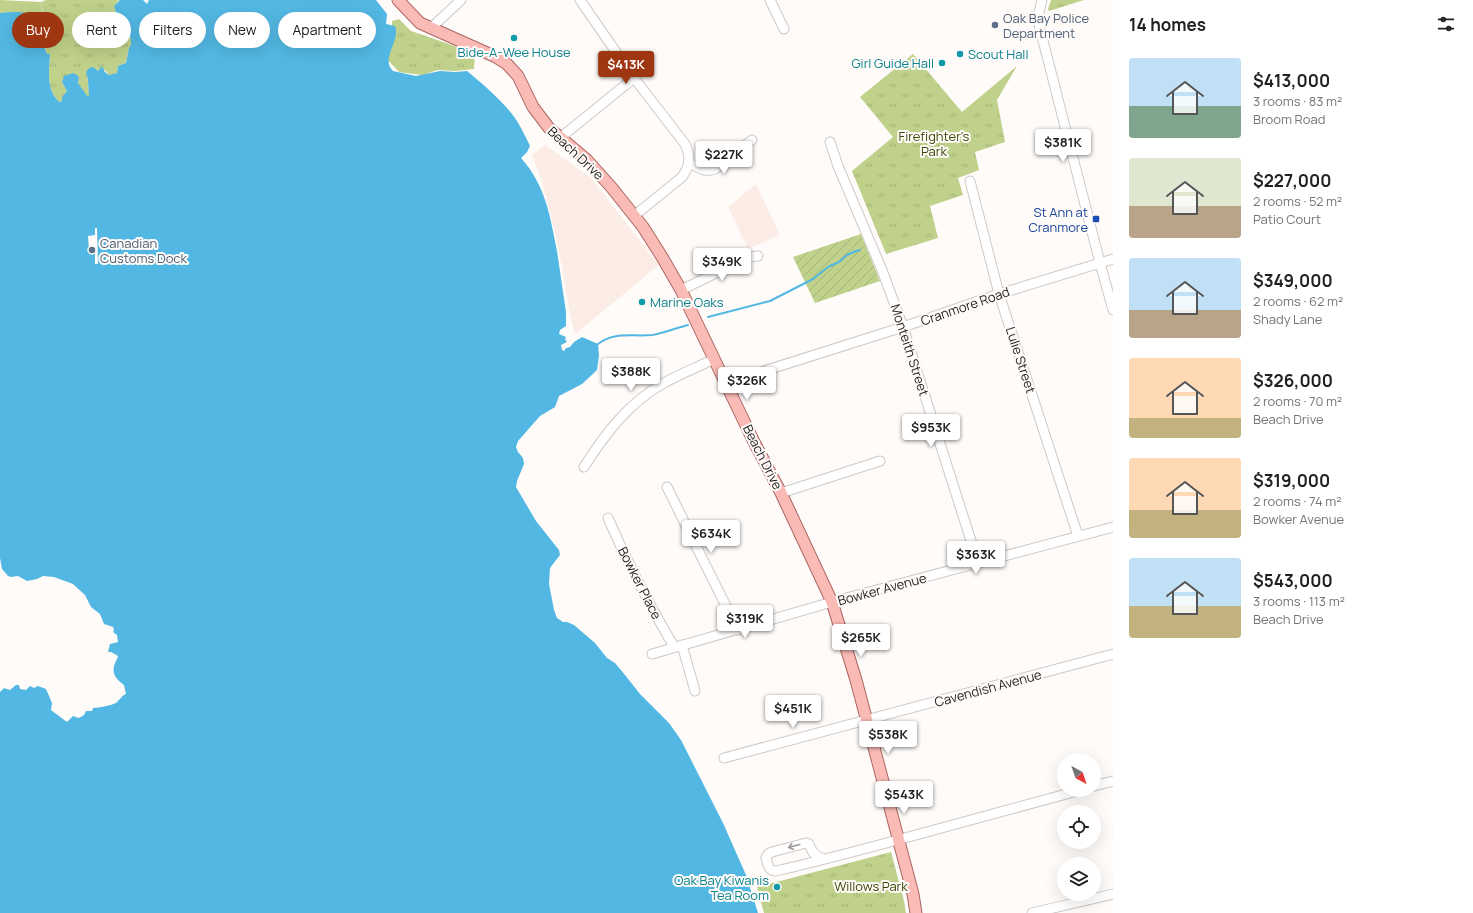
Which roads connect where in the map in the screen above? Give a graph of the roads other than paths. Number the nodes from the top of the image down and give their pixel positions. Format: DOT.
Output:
graph roads {
  1 [pos="398,0"];
  2 [pos="461,0"];
  3 [pos="580,0"];
  4 [pos="770,0"];
  5 [pos="1042,0"];
  6 [pos="431,28"];
  7 [pos="784,29"];
  8 [pos="634,78"];
  9 [pos="560,138"];
  10 [pos="752,140"];
  11 [pos="830,142"];
  12 [pos="689,163"];
  13 [pos="970,181"];
  14 [pos="634,216"];
  15 [pos="758,256"];
  16 [pos="1113,259"];
  17 [pos="1100,264"];
  18 [pos="680,290"];
  19 [pos="999,294"];
  20 [pos="1113,310"];
  21 [pos="903,327"];
  22 [pos="714,359"];
  23 [pos="726,383"];
  24 [pos="880,461"];
  25 [pos="584,467"];
  26 [pos="667,487"];
  27 [pos="781,493"];
  28 [pos="608,518"];
  29 [pos="1113,527"];
  30 [pos="1078,536"];
  31 [pos="978,563"];
  32 [pos="832,602"];
  33 [pos="738,630"];
  34 [pos="678,646"];
  35 [pos="652,654"];
  36 [pos="1113,654"];
  37 [pos="695,691"];
  38 [pos="867,720"];
  39 [pos="724,758"];
  40 [pos="1113,781"];
  41 [pos="1101,784"];
  42 [pos="1057,796"];
  43 [pos="899,839"];
  44 [pos="825,859"];
  45 [pos="1113,894"];
  46 [pos="916,913"];
  47 [pos="1032,913"];
  1 -- 6 [label="main road, Beach Drive"];
  2 -- 6 [label="street"];
  3 -- 8 [label="street"];
  4 -- 7 [label="street"];
  5 -- 17 [label="street"];
  6 -- 9 [label="main road, Beach Drive"];
  8 -- 9 [label="street"];
  8 -- 12 [label="street"];
  9 -- 14 [label="main road, Beach Drive"];
  10 -- 12 [label="street"];
  11 -- 21 [label="street, Monteith Street"];
  12 -- 14 [label="street"];
  13 -- 19 [label="street, Lulie Street"];
  14 -- 18 [label="main road, Beach Drive"];
  15 -- 18 [label="street"];
  16 -- 17 [label="street, Cranmore Road"];
  17 -- 19 [label="street, Cranmore Road"];
  17 -- 20 [label="street"];
  18 -- 22 [label="main road, Beach Drive"];
  19 -- 21 [label="street, Cranmore Road"];
  19 -- 30 [label="street, Lulie Street"];
  21 -- 23 [label="street, Cranmore Road"];
  21 -- 31 [label="street, Monteith Street"];
  22 -- 23 [label="main road, Beach Drive"];
  22 -- 25 [label="street"];
  23 -- 27 [label="main road, Beach Drive"];
  24 -- 27 [label="street"];
  26 -- 33 [label="street"];
  27 -- 32 [label="main road, Beach Drive"];
  28 -- 34 [label="street, Bowker Place"];
  29 -- 30 [label="street, Bowker Avenue"];
  30 -- 31 [label="street, Bowker Avenue"];
  31 -- 32 [label="street, Bowker Avenue"];
  32 -- 33 [label="street, Bowker Avenue"];
  32 -- 38 [label="main road, Beach Drive"];
  33 -- 34 [label="street, Bowker Avenue"];
  34 -- 35 [label="street, Bowker Avenue"];
  34 -- 37 [label="street, Bowker Place"];
  36 -- 38 [label="street, Cavendish Avenue"];
  38 -- 39 [label="street, Cavendish Avenue"];
  38 -- 43 [label="main road, Beach Drive"];
  40 -- 41 [label="street"];
  42 -- 43 [label="street"];
  43 -- 44 [label="street"];
  43 -- 46 [label="main road, Beach Drive"];
  44 -- 44 [label="street, one-way"];
  45 -- 47 [label="street"];
}
